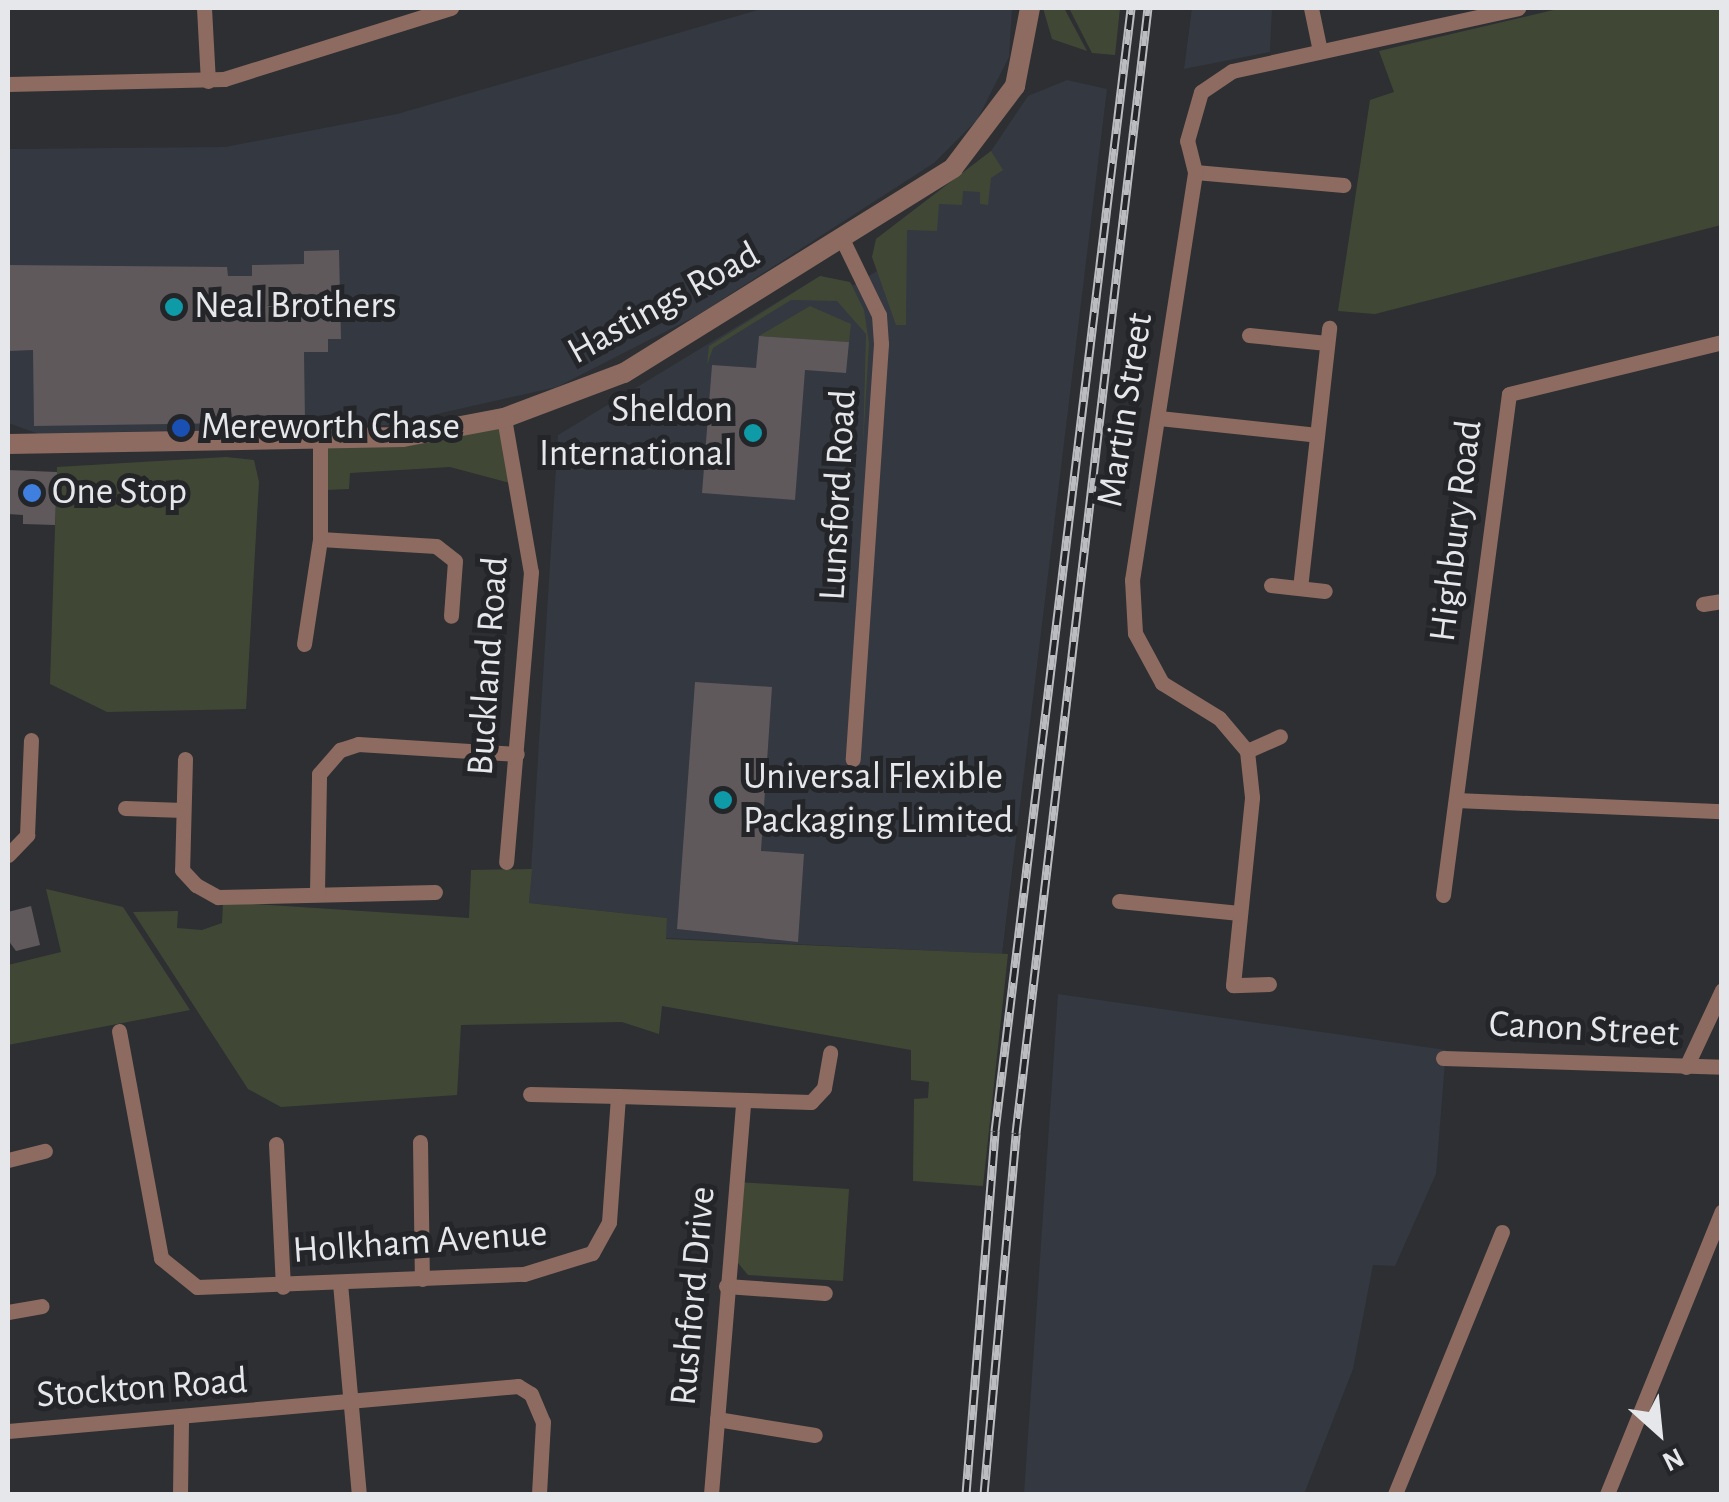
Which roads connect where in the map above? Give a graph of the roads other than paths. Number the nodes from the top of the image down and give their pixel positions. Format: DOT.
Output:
graph roads {
  1 [pos="204,8"];
  2 [pos="450,8"];
  3 [pos="1030,8"];
  4 [pos="1311,8"];
  5 [pos="1518,8"];
  6 [pos="1320,52"];
  7 [pos="208,80"];
  8 [pos="8,84"];
  9 [pos="1195,172"];
  10 [pos="1343,186"];
  11 [pos="844,242"];
  12 [pos="1249,335"];
  13 [pos="1722,342"];
  14 [pos="504,418"];
  15 [pos="1160,418"];
  16 [pos="1317,435"];
  17 [pos="320,442"];
  18 [pos="8,444"];
  19 [pos="320,539"];
  20 [pos="1272,585"];
  21 [pos="1300,588"];
  22 [pos="1324,590"];
  23 [pos="1722,601"];
  24 [pos="1703,604"];
  25 [pos="452,616"];
  26 [pos="304,644"];
  27 [pos="1280,736"];
  28 [pos="31,740"];
  29 [pos="1247,751"];
  30 [pos="517,754"];
  31 [pos="184,759"];
  32 [pos="854,759"];
  33 [pos="1456,800"];
  34 [pos="125,808"];
  35 [pos="183,810"];
  36 [pos="1722,811"];
  37 [pos="8,855"];
  38 [pos="506,862"];
  39 [pos="317,892"];
  40 [pos="435,892"];
  41 [pos="1443,894"];
  42 [pos="1118,902"];
  43 [pos="1239,913"];
  44 [pos="1269,984"];
  45 [pos="1722,990"];
  46 [pos="119,1032"];
  47 [pos="830,1053"];
  48 [pos="1443,1058"];
  49 [pos="1686,1067"];
  50 [pos="1722,1067"];
  51 [pos="530,1094"];
  52 [pos="618,1096"];
  53 [pos="743,1104"];
  54 [pos="420,1142"];
  55 [pos="276,1144"];
  56 [pos="44,1151"];
  57 [pos="8,1160"];
  58 [pos="1722,1211"];
  59 [pos="1502,1232"];
  60 [pos="422,1279"];
  61 [pos="340,1283"];
  62 [pos="726,1286"];
  63 [pos="283,1287"];
  64 [pos="825,1294"];
  65 [pos="42,1306"];
  66 [pos="8,1312"];
  67 [pos="354,1400"];
  68 [pos="182,1419"];
  69 [pos="717,1419"];
  70 [pos="8,1431"];
  71 [pos="815,1436"];
  72 [pos="180,1494"];
  73 [pos="359,1494"];
  74 [pos="539,1494"];
  75 [pos="711,1494"];
  76 [pos="1395,1494"];
  77 [pos="1607,1494"];
  1 -- 7 [label="street"];
  2 -- 7 [label="street"];
  3 -- 11 [label="street, Hastings Road"];
  4 -- 6 [label="street"];
  5 -- 6 [label="street, Martin Street"];
  6 -- 9 [label="street, Martin Street"];
  7 -- 8 [label="street"];
  9 -- 10 [label="street"];
  9 -- 15 [label="street, Martin Street"];
  11 -- 14 [label="street, Hastings Road"];
  11 -- 32 [label="street, Lunsford Road"];
  12 -- 16 [label="street"];
  13 -- 33 [label="street, Highbury Road"];
  14 -- 17 [label="street, Hastings Road"];
  14 -- 30 [label="street, Buckland Road"];
  15 -- 16 [label="street"];
  15 -- 29 [label="street, Martin Street"];
  16 -- 21 [label="street"];
  17 -- 18 [label="street, Hastings Road"];
  17 -- 19 [label="street"];
  19 -- 25 [label="street"];
  19 -- 26 [label="street"];
  20 -- 21 [label="street"];
  21 -- 22 [label="street"];
  23 -- 24 [label="street"];
  27 -- 29 [label="street"];
  28 -- 37 [label="street"];
  29 -- 43 [label="street"];
  30 -- 38 [label="street, Buckland Road"];
  30 -- 39 [label="street"];
  31 -- 35 [label="street"];
  33 -- 36 [label="street"];
  33 -- 41 [label="street, Highbury Road"];
  34 -- 35 [label="street"];
  35 -- 39 [label="street"];
  39 -- 40 [label="street"];
  42 -- 43 [label="street"];
  43 -- 44 [label="street"];
  45 -- 49 [label="street"];
  46 -- 63 [label="street, Holkham Avenue"];
  47 -- 53 [label="street"];
  48 -- 49 [label="street, Canon Street"];
  49 -- 50 [label="street, Canon Street"];
  51 -- 52 [label="street"];
  52 -- 53 [label="street"];
  52 -- 60 [label="street, Holkham Avenue"];
  53 -- 62 [label="street, Rushford Drive"];
  54 -- 60 [label="street"];
  55 -- 63 [label="street"];
  56 -- 57 [label="street"];
  58 -- 77 [label="street"];
  59 -- 76 [label="street"];
  60 -- 61 [label="street, Holkham Avenue"];
  61 -- 63 [label="street, Holkham Avenue"];
  61 -- 67 [label="street"];
  62 -- 64 [label="street"];
  62 -- 69 [label="street, Rushford Drive"];
  65 -- 66 [label="street"];
  67 -- 68 [label="street, Stockton Road"];
  67 -- 73 [label="street"];
  67 -- 74 [label="street, Stockton Road"];
  68 -- 70 [label="street, Stockton Road"];
  68 -- 72 [label="street"];
  69 -- 71 [label="street"];
  69 -- 75 [label="street, Rushford Drive"];
}
